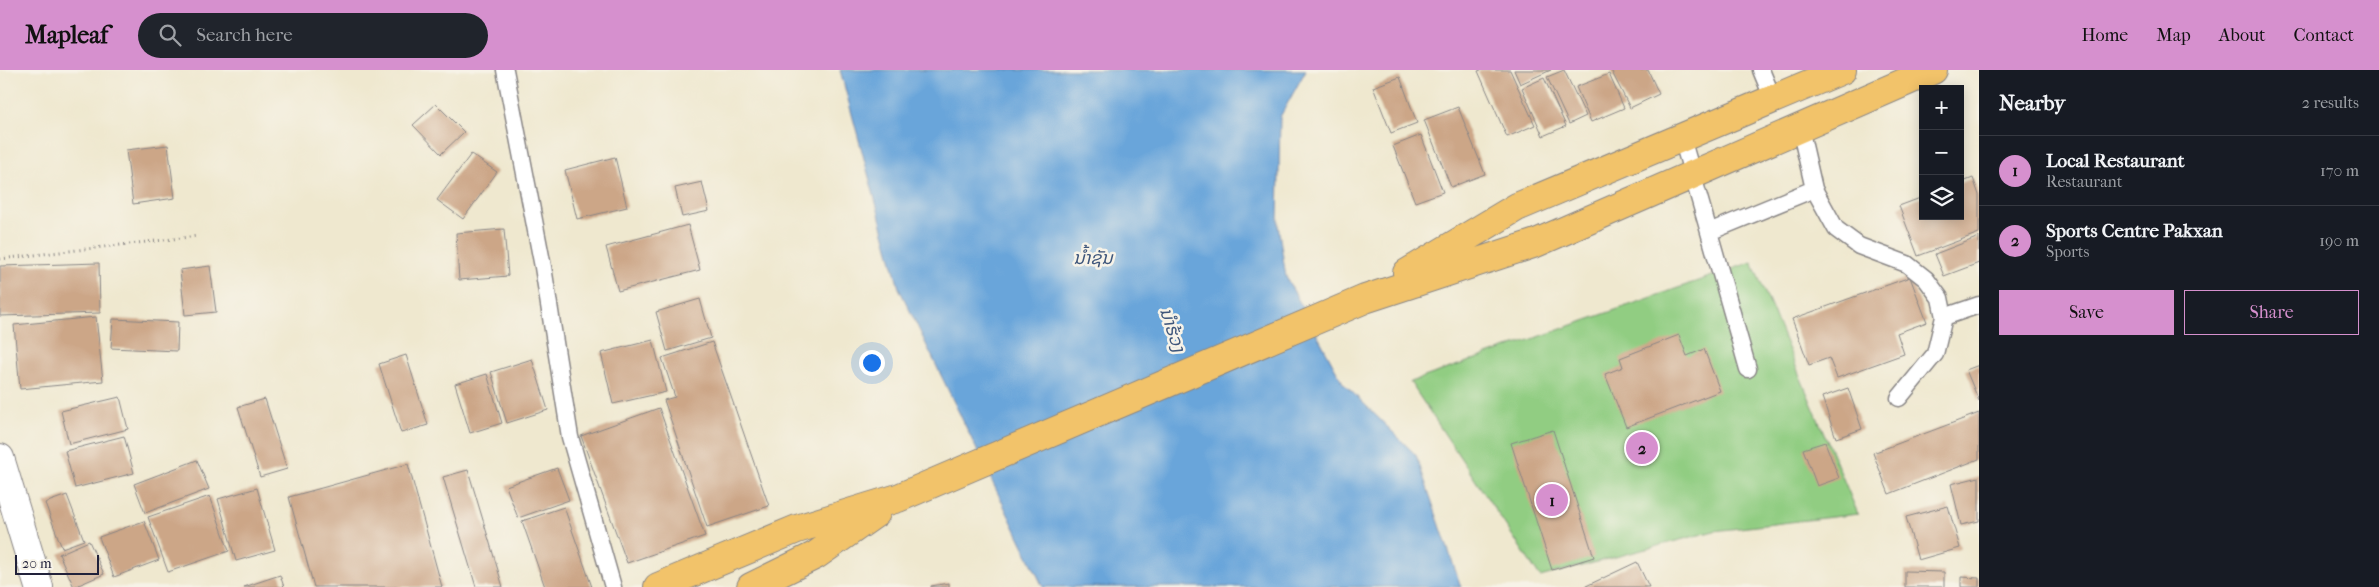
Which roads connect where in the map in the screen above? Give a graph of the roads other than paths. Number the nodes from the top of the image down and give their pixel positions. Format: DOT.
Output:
graph roads {
  1 [pos="505,70"];
  2 [pos="1761,70"];
  3 [pos="1842,70"];
  4 [pos="1932,70"];
  5 [pos="1773,99"];
  6 [pos="1800,128"];
  7 [pos="1682,138"];
  8 [pos="1694,174"];
  9 [pos="1814,189"];
  10 [pos="1709,232"];
  11 [pos="1365,299"];
  12 [pos="1979,305"];
  13 [pos="1944,316"];
  14 [pos="1748,369"];
  15 [pos="1899,398"];
  16 [pos="0,458"];
  17 [pos="898,498"];
  18 [pos="39,587"];
  19 [pos="613,587"];
  20 [pos="658,587"];
  21 [pos="751,587"];
  1 -- 19 [label="lane"];
  2 -- 5 [label="lane"];
  3 -- 5 [label="highway"];
  4 -- 6 [label="highway"];
  5 -- 7 [label="highway"];
  6 -- 8 [label="highway"];
  6 -- 9 [label="lane"];
  7 -- 8 [label="lane"];
  7 -- 11 [label="highway"];
  8 -- 10 [label="lane"];
  8 -- 11 [label="highway"];
  9 -- 10 [label="lane"];
  9 -- 13 [label="lane"];
  10 -- 14 [label="lane"];
  11 -- 17 [label="highway"];
  12 -- 13 [label="lane"];
  13 -- 15 [label="lane"];
  16 -- 18 [label="street"];
  17 -- 20 [label="highway"];
  17 -- 21 [label="highway"];
}
